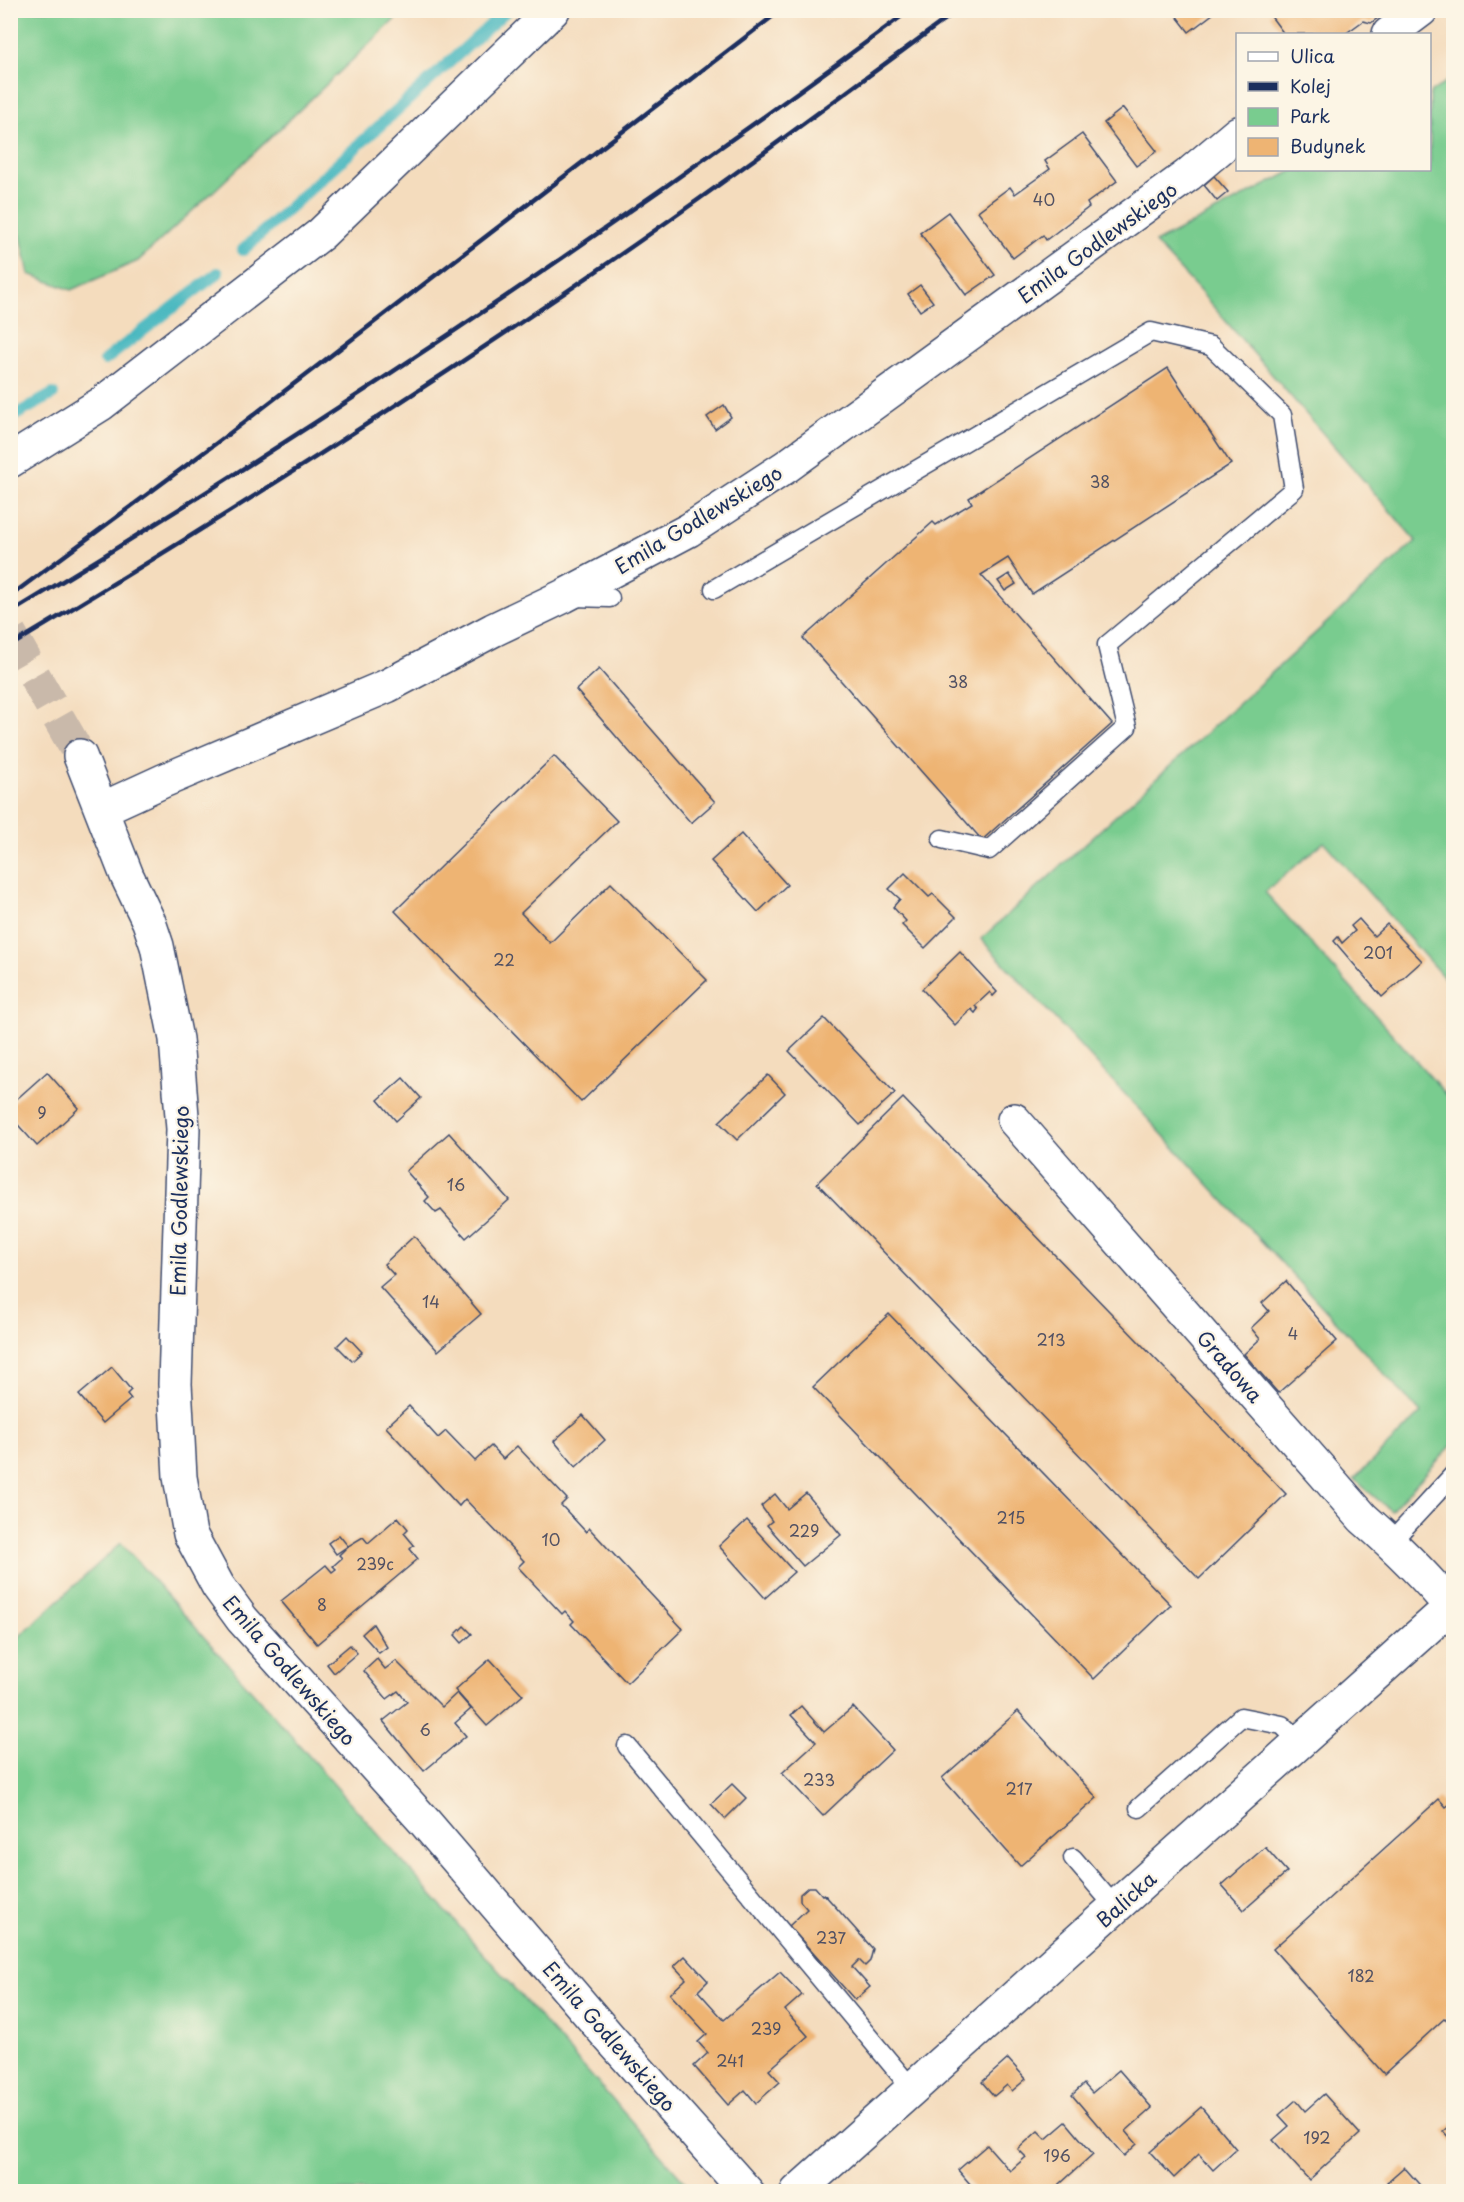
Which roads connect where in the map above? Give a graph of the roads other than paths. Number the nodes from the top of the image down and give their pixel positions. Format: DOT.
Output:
graph roads {
  1 [pos="553,10"];
  2 [pos="1421,10"];
  3 [pos="1390,33"];
  4 [pos="1236,136"];
  5 [pos="10,461"];
  6 [pos="714,589"];
  7 [pos="564,596"];
  8 [pos="610,598"];
  9 [pos="80,756"];
  10 [pos="102,809"];
  11 [pos="942,839"];
  12 [pos="1014,1120"];
  13 [pos="1454,1474"];
  14 [pos="1391,1542"];
  15 [pos="1452,1606"];
  16 [pos="1300,1742"];
  17 [pos="627,1746"];
  18 [pos="1139,1808"];
  19 [pos="1073,1858"];
  20 [pos="1116,1908"];
  21 [pos="912,2089"];
  22 [pos="747,2192"];
  23 [pos="797,2192"];
  1 -- 5 [label="street"];
  2 -- 3 [label="street"];
  4 -- 7 [label="street, Emila Godlewskiego"];
  6 -- 11 [label="lane"];
  7 -- 8 [label="lane"];
  7 -- 10 [label="street, Emila Godlewskiego"];
  9 -- 10 [label="street, Emila Godlewskiego"];
  10 -- 22 [label="street, Emila Godlewskiego"];
  12 -- 14 [label="street, Gradowa"];
  13 -- 14 [label="lane"];
  14 -- 15 [label="street, Gradowa"];
  15 -- 16 [label="street, Balicka"];
  16 -- 18 [label="lane"];
  16 -- 20 [label="street, Balicka"];
  17 -- 21 [label="lane"];
  19 -- 20 [label="lane"];
  20 -- 21 [label="street, Balicka"];
  21 -- 23 [label="street, Balicka"];
}
